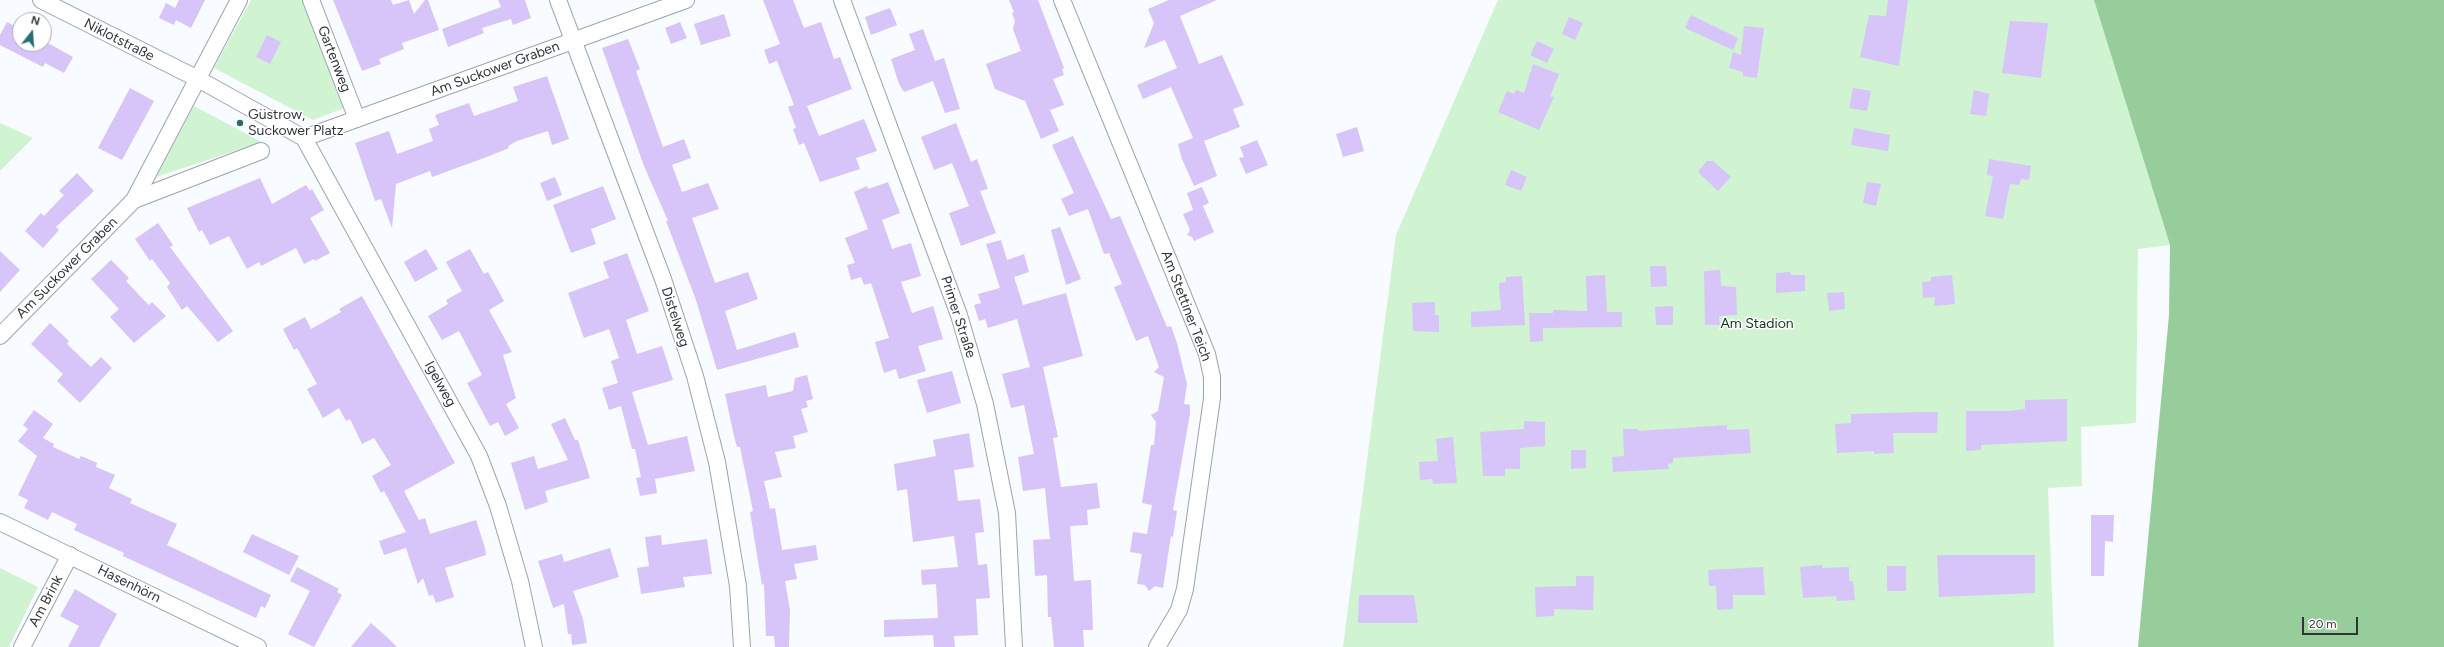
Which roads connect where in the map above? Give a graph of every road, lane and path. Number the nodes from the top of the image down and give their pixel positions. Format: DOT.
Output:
graph roads {
  1 [pos="41,0"];
  2 [pos="239,0"];
  3 [pos="311,0"];
  4 [pos="558,0"];
  5 [pos="686,0"];
  6 [pos="842,0"];
  7 [pos="1062,0"];
  8 [pos="573,40"];
  9 [pos="198,79"];
  10 [pos="357,119"];
  11 [pos="304,138"];
  12 [pos="261,151"];
  13 [pos="134,200"];
  14 [pos="0,336"];
  15 [pos="0,522"];
  16 [pos="70,555"];
  17 [pos="22,647"];
  18 [pos="258,647"];
  19 [pos="534,647"];
  20 [pos="742,647"];
  21 [pos="1014,647"];
  22 [pos="1157,647"];
  1 -- 9 [label="street, Niklotstraße"];
  2 -- 9 [label="street"];
  3 -- 10 [label="street, Gartenweg"];
  4 -- 8 [label="street, Distelweg"];
  5 -- 8 [label="street, Am Suckower Graben"];
  6 -- 21 [label="street, Primer Straße"];
  7 -- 22 [label="street, Am Stettiner Teich"];
  8 -- 10 [label="street, Am Suckower Graben"];
  8 -- 20 [label="street, Distelweg"];
  9 -- 11 [label="street, Niklotstraße"];
  9 -- 13 [label="street, Am Suckower Graben"];
  10 -- 11 [label="street, Am Suckower Graben"];
  11 -- 19 [label="street, Igelweg"];
  12 -- 13 [label="street, Am Suckower Graben"];
  13 -- 14 [label="street, Am Suckower Graben"];
  15 -- 16 [label="street, Hasenhörn"];
  16 -- 17 [label="street, Am Brink"];
  16 -- 18 [label="street, Hasenhörn"];
}
